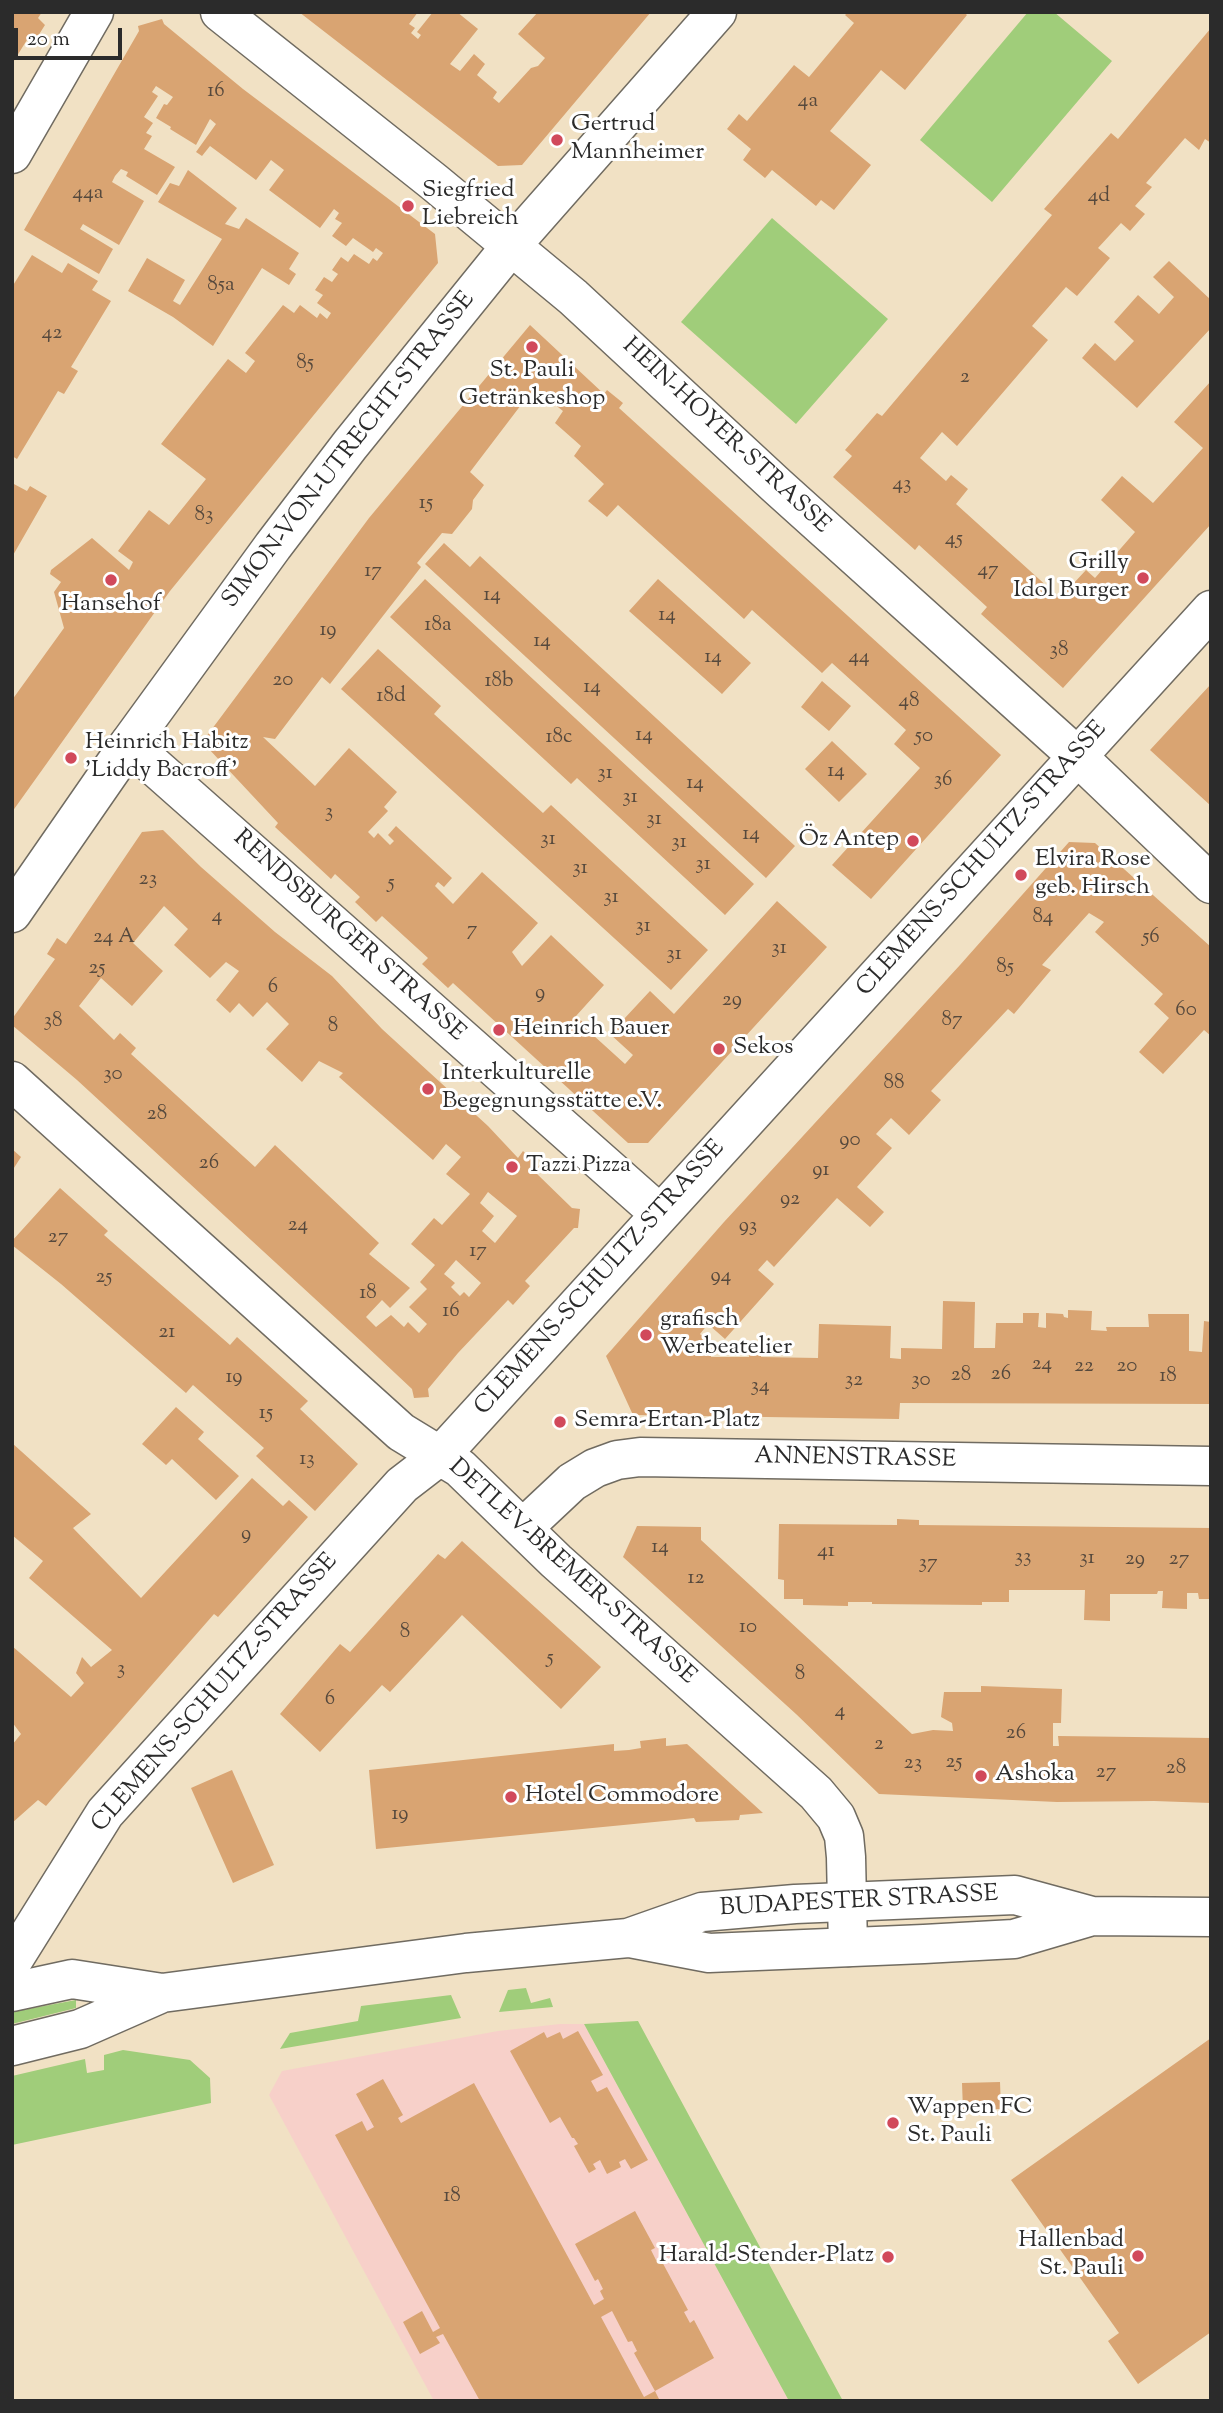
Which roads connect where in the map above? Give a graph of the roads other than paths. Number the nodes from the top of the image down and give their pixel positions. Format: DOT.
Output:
graph roads {
  1 [pos="93,12"];
  2 [pos="220,12"];
  3 [pos="716,12"];
  4 [pos="12,154"];
  5 [pos="511,246"];
  6 [pos="1211,610"];
  7 [pos="129,744"];
  8 [pos="1078,757"];
  9 [pos="1211,884"];
  10 [pos="12,913"];
  11 [pos="12,1081"];
  12 [pos="660,1214"];
  13 [pos="440,1455"];
  14 [pos="1211,1466"];
  15 [pos="523,1528"];
  16 [pos="847,1902"];
  17 [pos="1092,1916"];
  18 [pos="1211,1917"];
  19 [pos="628,1938"];
  20 [pos="848,1947"];
  21 [pos="12,1962"];
  22 [pos="12,1992"];
  23 [pos="162,1993"];
  24 [pos="12,2046"];
  1 -- 4 [label="street"];
  2 -- 5 [label="street, HEIN-HOYER-STRASSE"];
  3 -- 5 [label="street, SIMON-VON-UTRECHT-STRASSE"];
  5 -- 7 [label="street, SIMON-VON-UTRECHT-STRASSE"];
  5 -- 8 [label="street, HEIN-HOYER-STRASSE"];
  6 -- 8 [label="street, CLEMENS-SCHULTZ-STRASSE"];
  7 -- 10 [label="street, SIMON-VON-UTRECHT-STRASSE"];
  7 -- 12 [label="street, RENDSBURGER STRASSE"];
  8 -- 9 [label="street, HEIN-HOYER-STRASSE"];
  8 -- 12 [label="street, CLEMENS-SCHULTZ-STRASSE"];
  11 -- 13 [label="street, DETLEV-BREMER-STRASSE"];
  12 -- 13 [label="street, CLEMENS-SCHULTZ-STRASSE"];
  13 -- 15 [label="street, DETLEV-BREMER-STRASSE"];
  13 -- 21 [label="street, CLEMENS-SCHULTZ-STRASSE"];
  14 -- 15 [label="street, ANNENSTRASSE"];
  15 -- 16 [label="street, DETLEV-BREMER-STRASSE"];
  16 -- 17 [label="street, BUDAPESTER STRASSE"];
  16 -- 19 [label="street, BUDAPESTER STRASSE"];
  16 -- 20 [label="street, DETLEV-BREMER-STRASSE"];
  17 -- 18 [label="street, BUDAPESTER STRASSE"];
  17 -- 20 [label="street, BUDAPESTER STRASSE"];
  19 -- 20 [label="street, BUDAPESTER STRASSE"];
  19 -- 23 [label="street, BUDAPESTER STRASSE"];
  22 -- 23 [label="street, BUDAPESTER STRASSE"];
  23 -- 24 [label="street, BUDAPESTER STRASSE"];
}
